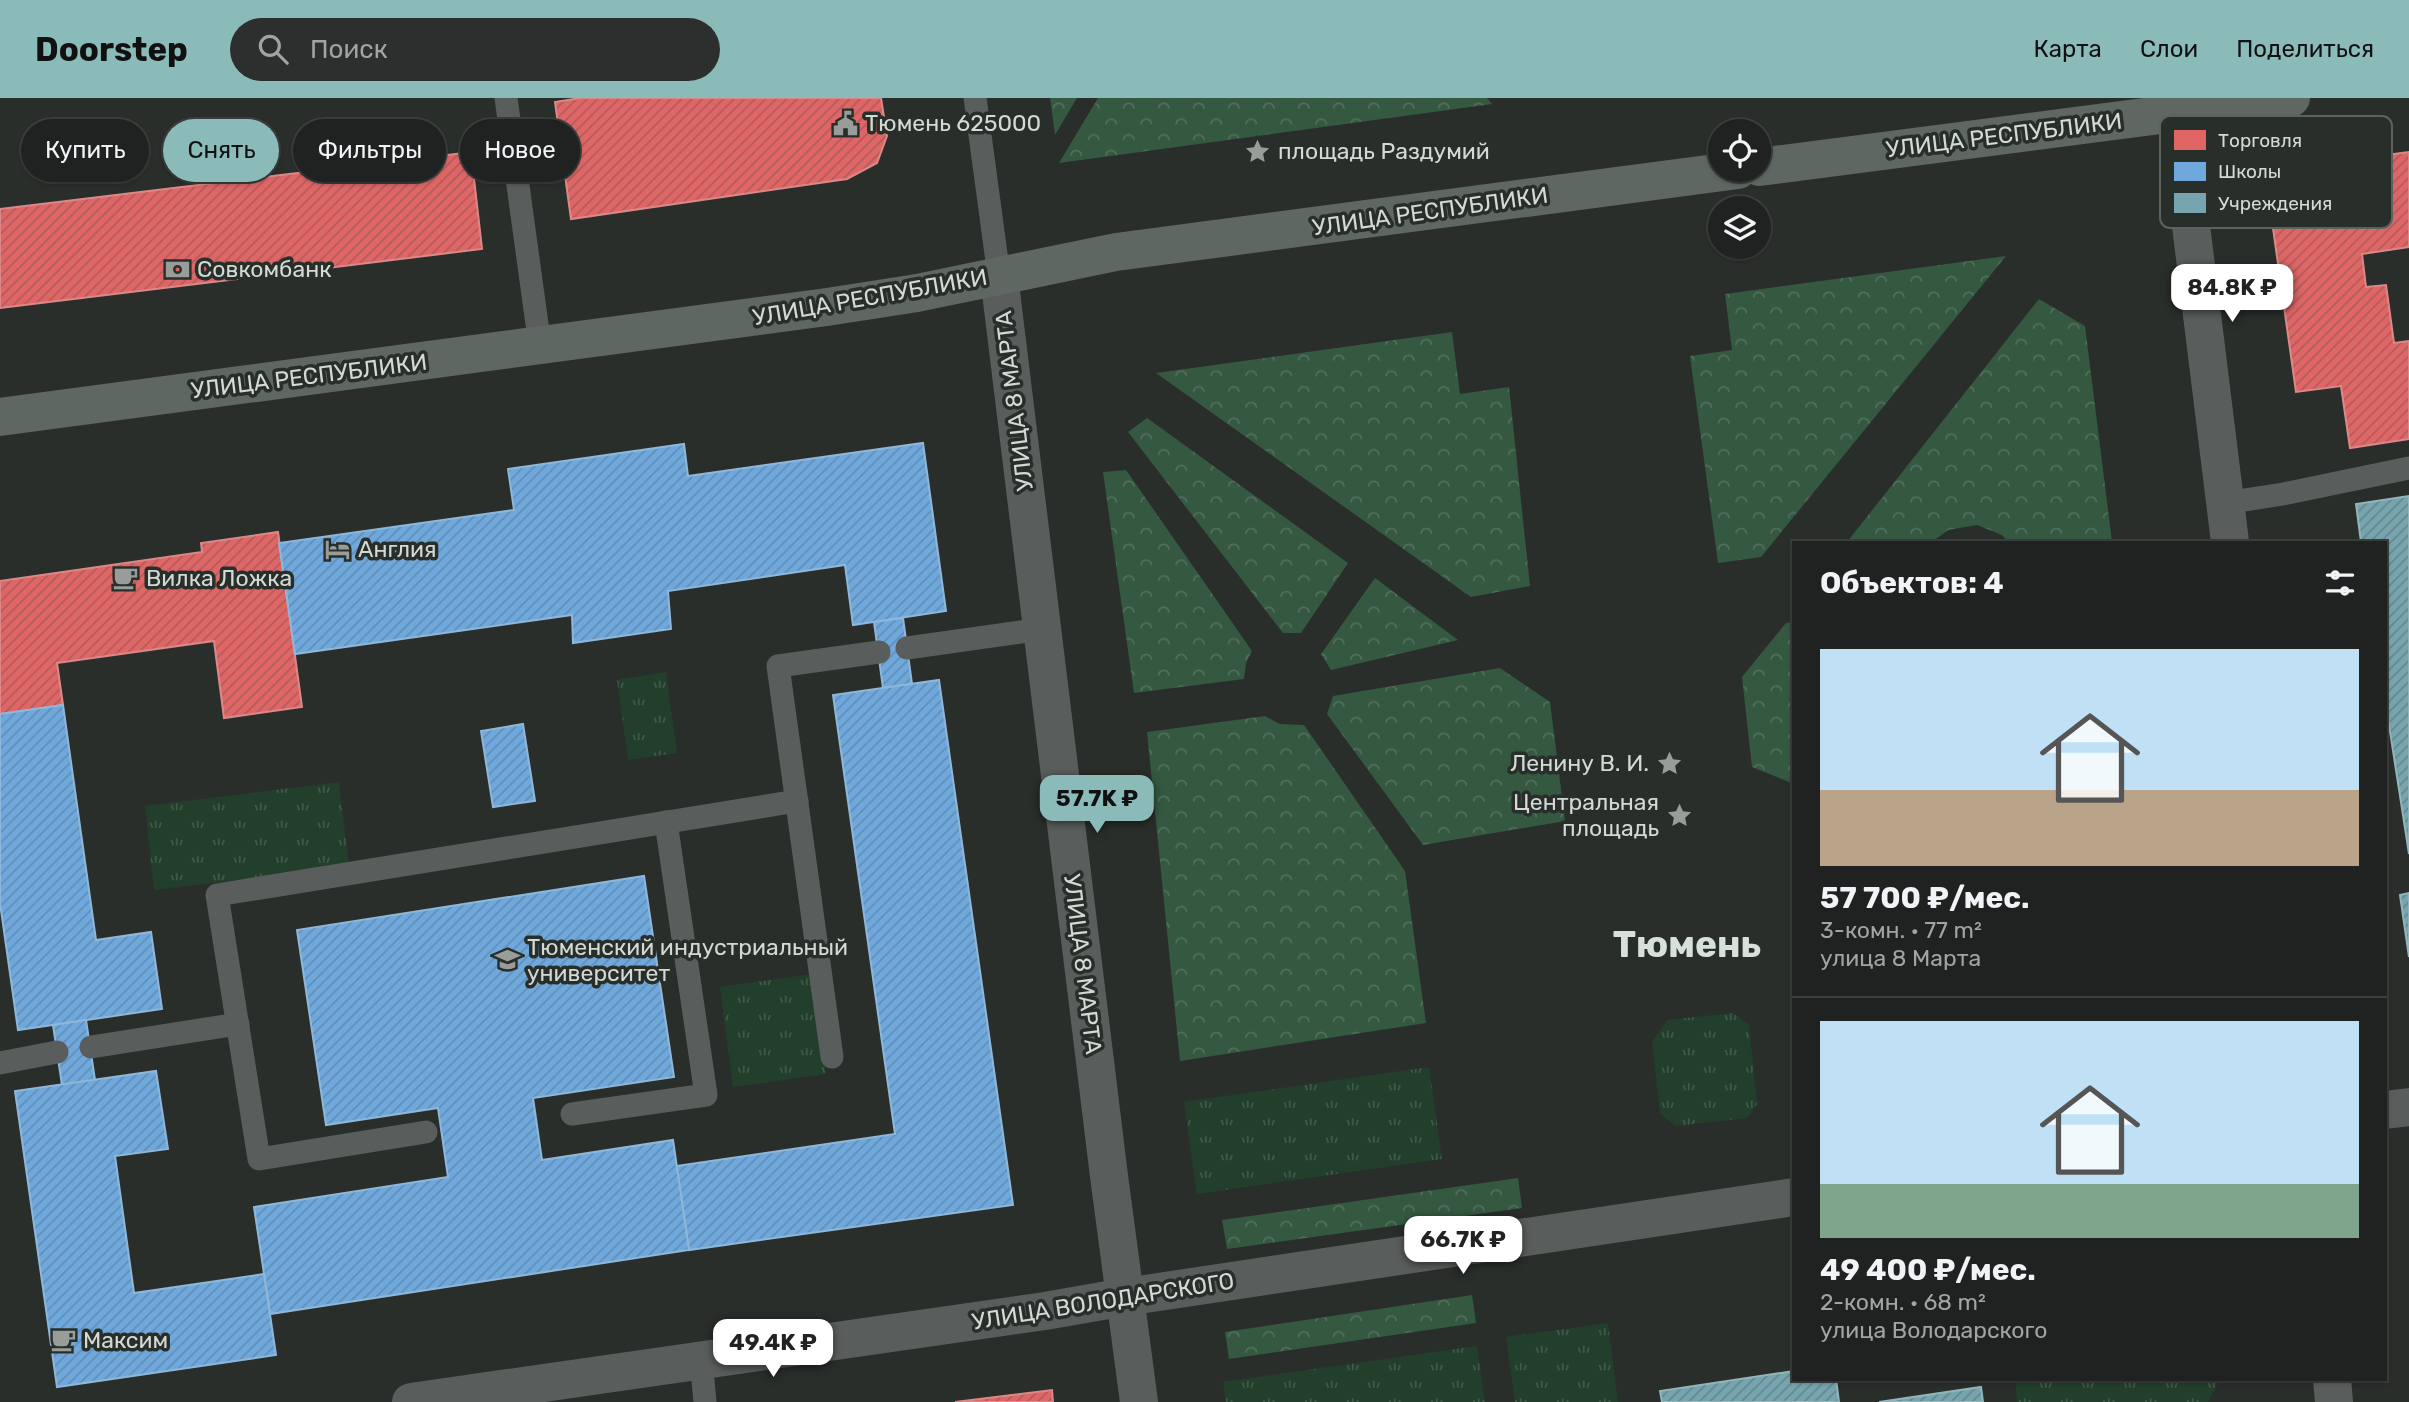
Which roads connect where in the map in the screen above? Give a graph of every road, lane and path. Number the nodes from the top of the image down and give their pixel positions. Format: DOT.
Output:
graph roads {
  1 [pos="506,98"];
  2 [pos="975,98"];
  3 [pos="2291,98"];
  4 [pos="2176,105"];
  5 [pos="1771,165"];
  6 [pos="1708,174"];
  7 [pos="2191,228"];
  8 [pos="999,276"];
  9 [pos="540,346"];
  10 [pos="0,417"];
  11 [pos="2409,468"];
  12 [pos="2225,503"];
  13 [pos="2230,541"];
  14 [pos="1041,629"];
  15 [pos="907,648"];
  16 [pos="879,652"];
  17 [pos="797,801"];
  18 [pos="666,822"];
  19 [pos="237,1024"];
  20 [pos="91,1047"];
  21 [pos="57,1052"];
  22 [pos="832,1057"];
  23 [pos="0,1063"];
  24 [pos="2409,1107"];
  25 [pos="2387,1110"];
  26 [pos="572,1114"];
  27 [pos="426,1132"];
  28 [pos="1792,1197"];
  29 [pos="1125,1297"];
  30 [pos="701,1359"];
  31 [pos="2332,1381"];
  32 [pos="411,1402"];
  33 [pos="705,1402"];
  34 [pos="1139,1402"];
  35 [pos="2334,1402"];
  1 -- 9 [label="lane"];
  2 -- 8 [label="lane"];
  3 -- 4 [label="main road, УЛИЦА РЕСПУБЛИКИ"];
  4 -- 5 [label="main road, УЛИЦА РЕСПУБЛИКИ"];
  6 -- 8 [label="main road, УЛИЦА РЕСПУБЛИКИ"];
  7 -- 12 [label="street"];
  8 -- 9 [label="main road, УЛИЦА РЕСПУБЛИКИ"];
  8 -- 14 [label="street, УЛИЦА 8 МАРТА"];
  9 -- 10 [label="main road, УЛИЦА РЕСПУБЛИКИ"];
  11 -- 12 [label="lane"];
  12 -- 13 [label="street"];
  14 -- 15 [label="lane"];
  14 -- 29 [label="street, УЛИЦА 8 МАРТА"];
  16 -- 17 [label="lane"];
  17 -- 18 [label="lane"];
  17 -- 22 [label="lane"];
  18 -- 19 [label="lane"];
  18 -- 26 [label="lane"];
  19 -- 20 [label="lane"];
  19 -- 27 [label="lane"];
  21 -- 23 [label="lane"];
  24 -- 25 [label="street"];
  28 -- 29 [label="street, УЛИЦА ВОЛОДАРСКОГО"];
  29 -- 30 [label="street, УЛИЦА ВОЛОДАРСКОГО"];
  29 -- 34 [label="street, УЛИЦА 8 МАРТА"];
  30 -- 32 [label="street, УЛИЦА ВОЛОДАРСКОГО"];
  30 -- 33 [label="lane"];
  31 -- 35 [label="street"];
}
